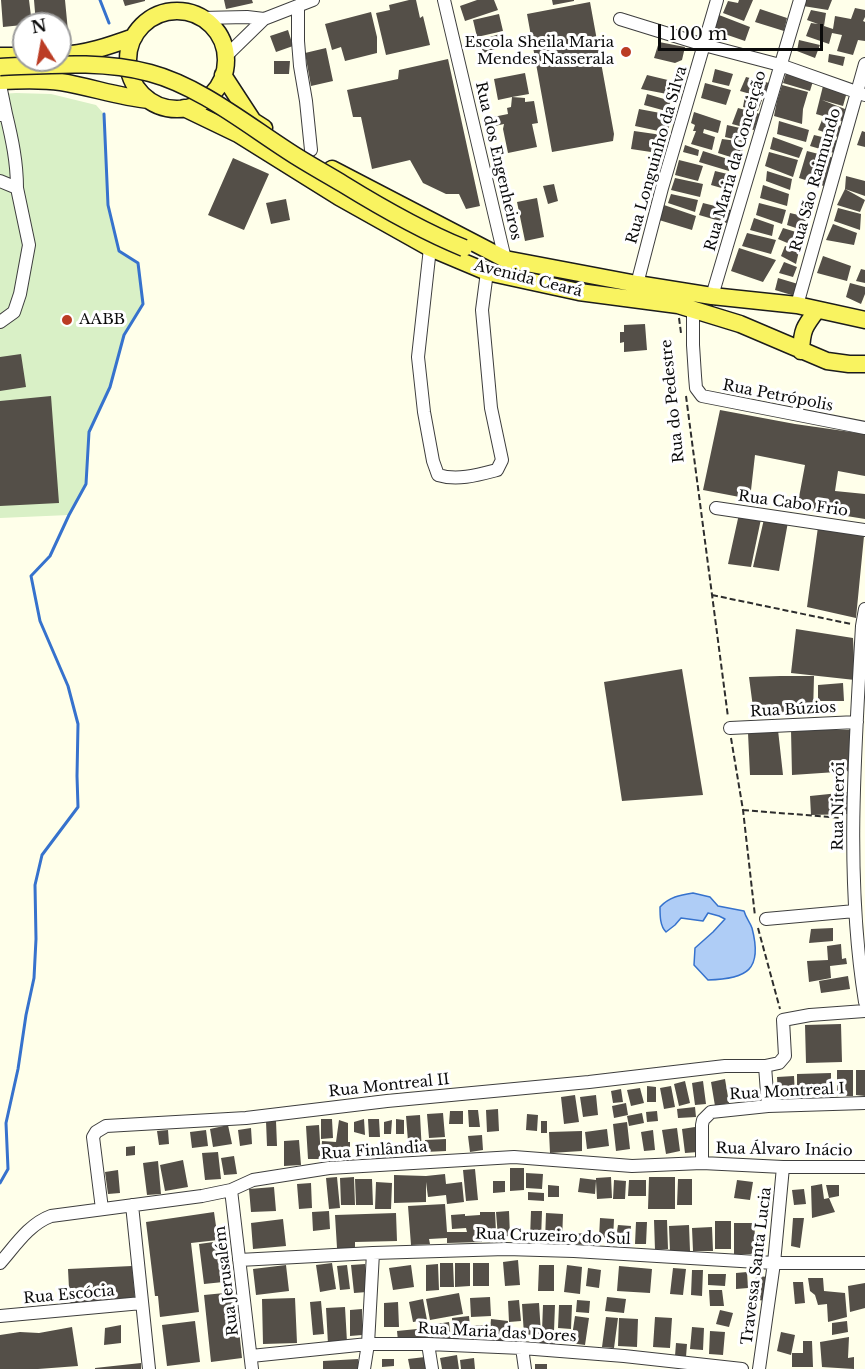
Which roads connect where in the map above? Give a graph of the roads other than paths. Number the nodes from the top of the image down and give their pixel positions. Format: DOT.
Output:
graph roads {
  1 [pos="313,0"];
  2 [pos="444,0"];
  3 [pos="717,0"];
  4 [pos="800,0"];
  5 [pos="298,6"];
  6 [pos="201,18"];
  7 [pos="264,19"];
  8 [pos="620,19"];
  9 [pos="134,37"];
  10 [pos="704,45"];
  11 [pos="72,54"];
  12 [pos="225,57"];
  13 [pos="865,64"];
  14 [pos="780,65"];
  15 [pos="0,68"];
  16 [pos="223,75"];
  17 [pos="0,83"];
  18 [pos="861,94"];
  19 [pos="149,100"];
  20 [pos="184,108"];
  21 [pos="3,115"];
  22 [pos="311,150"];
  23 [pos="0,181"];
  24 [pos="17,188"];
  25 [pos="430,248"];
  26 [pos="502,257"];
  27 [pos="487,272"];
  28 [pos="637,284"];
  29 [pos="712,296"];
  30 [pos="797,305"];
  31 [pos="686,307"];
  32 [pos="817,310"];
  33 [pos="865,321"];
  34 [pos="0,322"];
  35 [pos="801,351"];
  36 [pos="865,364"];
  37 [pos="865,428"];
  38 [pos="716,508"];
  39 [pos="865,530"];
  40 [pos="865,609"];
  41 [pos="857,722"];
  42 [pos="730,728"];
  43 [pos="855,912"];
  44 [pos="766,919"];
  45 [pos="865,1002"];
  46 [pos="865,1011"];
  47 [pos="765,1066"];
  48 [pos="865,1103"];
  49 [pos="768,1106"];
  50 [pos="702,1163"];
  51 [pos="783,1167"];
  52 [pos="865,1167"];
  53 [pos="231,1190"];
  54 [pos="132,1205"];
  55 [pos="102,1209"];
  56 [pos="373,1252"];
  57 [pos="239,1260"];
  58 [pos="0,1263"];
  59 [pos="774,1263"];
  60 [pos="865,1263"];
  61 [pos="142,1303"];
  62 [pos="0,1316"];
  63 [pos="368,1344"];
  64 [pos="428,1344"];
  65 [pos="522,1348"];
  66 [pos="251,1363"];
  67 [pos="624,1363"];
  68 [pos="149,1369"];
  69 [pos="364,1369"];
  70 [pos="432,1369"];
  71 [pos="525,1369"];
  72 [pos="742,1369"];
  73 [pos="759,1369"];
  1 -- 5 [label="street"];
  2 -- 26 [label="street, Rua dos Engenheiros"];
  3 -- 10 [label="street, Rua Longuinho da Silva"];
  4 -- 14 [label="street, Rua Maria da Conceição"];
  5 -- 7 [label="street"];
  5 -- 22 [label="street"];
  6 -- 7 [label="street"];
  6 -- 9 [label="main road"];
  6 -- 12 [label="main road"];
  7 -- 12 [label="street"];
  8 -- 10 [label="street"];
  9 -- 11 [label="main road"];
  9 -- 19 [label="main road"];
  10 -- 14 [label="street"];
  10 -- 28 [label="street, Rua Longuinho da Silva"];
  12 -- 16 [label="main road"];
  13 -- 18 [label="street, Rua São Raimundo"];
  14 -- 18 [label="street"];
  14 -- 29 [label="street, Rua Maria da Conceição"];
  15 -- 26 [label="main road, bridge"];
  16 -- 20 [label="main road"];
  16 -- 26 [label="main road, Avenida Ceará"];
  17 -- 19 [label="main road"];
  17 -- 21 [label="street"];
  18 -- 30 [label="street, Rua São Raimundo"];
  19 -- 20 [label="main road"];
  20 -- 25 [label="main road, Avenida Ceará"];
  21 -- 24 [label="street"];
  23 -- 24 [label="street"];
  24 -- 34 [label="street"];
  25 -- 27 [label="main road, Avenida Ceará"];
  25 -- 27 [label="street"];
  26 -- 28 [label="main road, Avenida Ceará"];
  27 -- 31 [label="main road, Avenida Ceará"];
  28 -- 29 [label="main road, Avenida Ceará"];
  29 -- 30 [label="main road, Avenida Ceará"];
  30 -- 32 [label="main road, Avenida Ceará"];
  31 -- 35 [label="main road, Avenida Ceará"];
  31 -- 37 [label="street, Rua Petrópolis"];
  32 -- 33 [label="main road, Avenida Ceará"];
  32 -- 35 [label="main road"];
  35 -- 36 [label="main road, Avenida Ceará"];
  38 -- 39 [label="street, Rua Cabo Frio"];
  40 -- 41 [label="street, Rua Niterói"];
  41 -- 42 [label="street, Rua Búzios"];
  41 -- 43 [label="street, Rua Niterói"];
  43 -- 44 [label="street"];
  43 -- 45 [label="street, Rua Niterói"];
  46 -- 47 [label="street"];
  47 -- 49 [label="street"];
  47 -- 55 [label="street, Rua Montreal II"];
  48 -- 49 [label="street, Rua Montreal I"];
  49 -- 50 [label="street, Rua Montreal I"];
  50 -- 51 [label="street, Rua Álvaro Inácio"];
  50 -- 53 [label="street, Rua Finlândia"];
  51 -- 52 [label="street, Rua Álvaro Inácio"];
  51 -- 59 [label="street, Travessa Santa Lucia"];
  53 -- 54 [label="street, Rua Finlândia"];
  53 -- 57 [label="street, Rua Jerusalém"];
  54 -- 55 [label="street, Rua Finlândia"];
  54 -- 61 [label="street"];
  55 -- 58 [label="street, Rua Finlândia"];
  56 -- 57 [label="street, Rua Cruzeiro do Sul"];
  56 -- 59 [label="street, Rua Cruzeiro do Sul"];
  56 -- 63 [label="street"];
  57 -- 66 [label="street, Rua Jerusalém"];
  59 -- 60 [label="street, Rua Cruzeiro do Sul"];
  59 -- 73 [label="street, Travessa Santa Lucia"];
  61 -- 62 [label="street, Rua Escócia"];
  61 -- 68 [label="street"];
  63 -- 64 [label="street, Rua Maria das Dores"];
  63 -- 66 [label="street, Rua Maria das Dores"];
  63 -- 69 [label="street"];
  64 -- 65 [label="street, Rua Maria das Dores"];
  64 -- 70 [label="street"];
  65 -- 67 [label="street, Rua Maria das Dores"];
  65 -- 71 [label="street"];
  67 -- 72 [label="street, Rua Maria das Dores"];
}
